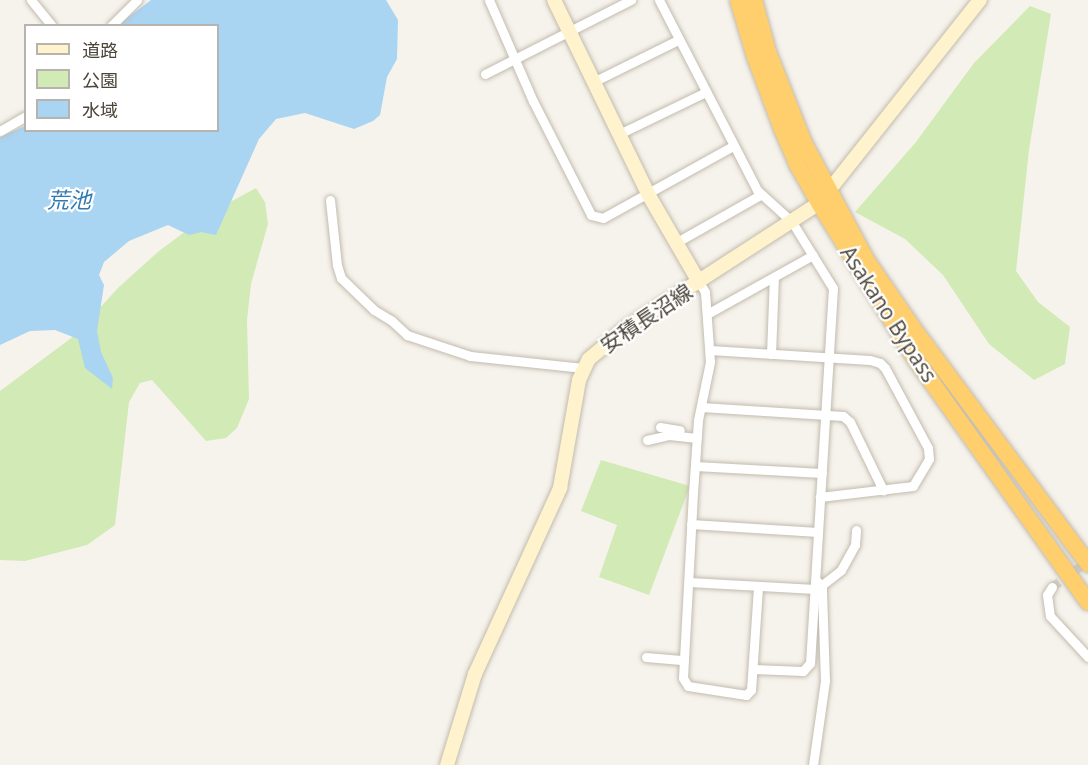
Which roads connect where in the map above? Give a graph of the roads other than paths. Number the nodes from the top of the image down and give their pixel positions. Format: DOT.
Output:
graph roads {
  1 [pos="31,0"];
  2 [pos="138,0"];
  3 [pos="489,0"];
  4 [pos="554,0"];
  5 [pos="631,0"];
  6 [pos="659,0"];
  7 [pos="738,0"];
  8 [pos="754,0"];
  9 [pos="981,0"];
  10 [pos="50,24"];
  11 [pos="113,24"];
  12 [pos="567,32"];
  13 [pos="678,40"];
  14 [pos="514,60"];
  15 [pos="485,74"];
  16 [pos="593,82"];
  17 [pos="706,92"];
  18 [pos="24,117"];
  19 [pos="0,130"];
  20 [pos="619,134"];
  21 [pos="733,146"];
  22 [pos="648,194"];
  23 [pos="760,195"];
  24 [pos="824,197"];
  25 [pos="330,200"];
  26 [pos="792,222"];
  27 [pos="676,242"];
  28 [pos="813,255"];
  29 [pos="774,277"];
  30 [pos="699,282"];
  31 [pos="707,314"];
  32 [pos="710,350"];
  33 [pos="771,354"];
  34 [pos="829,357"];
  35 [pos="583,368"];
  36 [pos="701,407"];
  37 [pos="826,415"];
  38 [pos="660,428"];
  39 [pos="697,435"];
  40 [pos="647,440"];
  41 [pos="1012,463"];
  42 [pos="695,466"];
  43 [pos="822,473"];
  44 [pos="884,490"];
  45 [pos="820,497"];
  46 [pos="691,524"];
  47 [pos="856,530"];
  48 [pos="818,532"];
  49 [pos="1088,545"];
  50 [pos="1088,564"];
  51 [pos="689,582"];
  52 [pos="818,585"];
  53 [pos="758,586"];
  54 [pos="1052,587"];
  55 [pos="1088,602"];
  56 [pos="646,657"];
  57 [pos="1088,657"];
  58 [pos="684,660"];
  59 [pos="753,669"];
  60 [pos="447,765"];
  61 [pos="813,765"];
  1 -- 10 [label="street"];
  2 -- 11 [label="street"];
  3 -- 14 [label="street"];
  4 -- 12 [label="main road"];
  5 -- 12 [label="street"];
  6 -- 13 [label="street"];
  7 -- 24 [label="highway, Asakano Bypass"];
  8 -- 24 [label="highway, Asakano Bypass"];
  9 -- 24 [label="main road, 安積長沼線"];
  12 -- 14 [label="street"];
  12 -- 16 [label="main road"];
  13 -- 16 [label="street"];
  13 -- 17 [label="street"];
  14 -- 15 [label="street"];
  14 -- 22 [label="street"];
  16 -- 20 [label="main road"];
  17 -- 20 [label="street"];
  17 -- 21 [label="street"];
  18 -- 19 [label="street"];
  20 -- 22 [label="main road"];
  21 -- 22 [label="street"];
  21 -- 23 [label="street"];
  22 -- 27 [label="main road"];
  23 -- 26 [label="street"];
  23 -- 27 [label="street"];
  24 -- 26 [label="main road, 安積長沼線"];
  24 -- 41 [label="highway, Asakano Bypass"];
  24 -- 55 [label="highway, Asakano Bypass"];
  25 -- 35 [label="street"];
  26 -- 28 [label="street"];
  26 -- 30 [label="main road, 安積長沼線"];
  27 -- 30 [label="main road"];
  28 -- 29 [label="street"];
  28 -- 34 [label="street"];
  29 -- 31 [label="street"];
  29 -- 33 [label="street"];
  30 -- 31 [label="street"];
  30 -- 35 [label="main road, 安積長沼線"];
  31 -- 32 [label="street"];
  32 -- 33 [label="street"];
  32 -- 36 [label="street"];
  33 -- 34 [label="street"];
  34 -- 37 [label="street"];
  34 -- 44 [label="street"];
  35 -- 60 [label="main road, 安積長沼線"];
  36 -- 37 [label="street"];
  36 -- 39 [label="street"];
  37 -- 43 [label="street"];
  37 -- 44 [label="street"];
  38 -- 39 [label="street"];
  39 -- 40 [label="street"];
  39 -- 42 [label="street"];
  41 -- 49 [label="highway"];
  41 -- 50 [label="highway, Asakano Bypass"];
  42 -- 43 [label="street"];
  42 -- 46 [label="street"];
  43 -- 45 [label="street"];
  44 -- 45 [label="street"];
  45 -- 48 [label="street"];
  46 -- 48 [label="street"];
  46 -- 51 [label="street"];
  47 -- 52 [label="street"];
  48 -- 52 [label="street"];
  51 -- 53 [label="street"];
  51 -- 58 [label="street"];
  52 -- 53 [label="street"];
  52 -- 59 [label="street"];
  52 -- 61 [label="street"];
  53 -- 59 [label="street"];
  54 -- 57 [label="street"];
  56 -- 58 [label="street"];
  58 -- 59 [label="street"];
}
